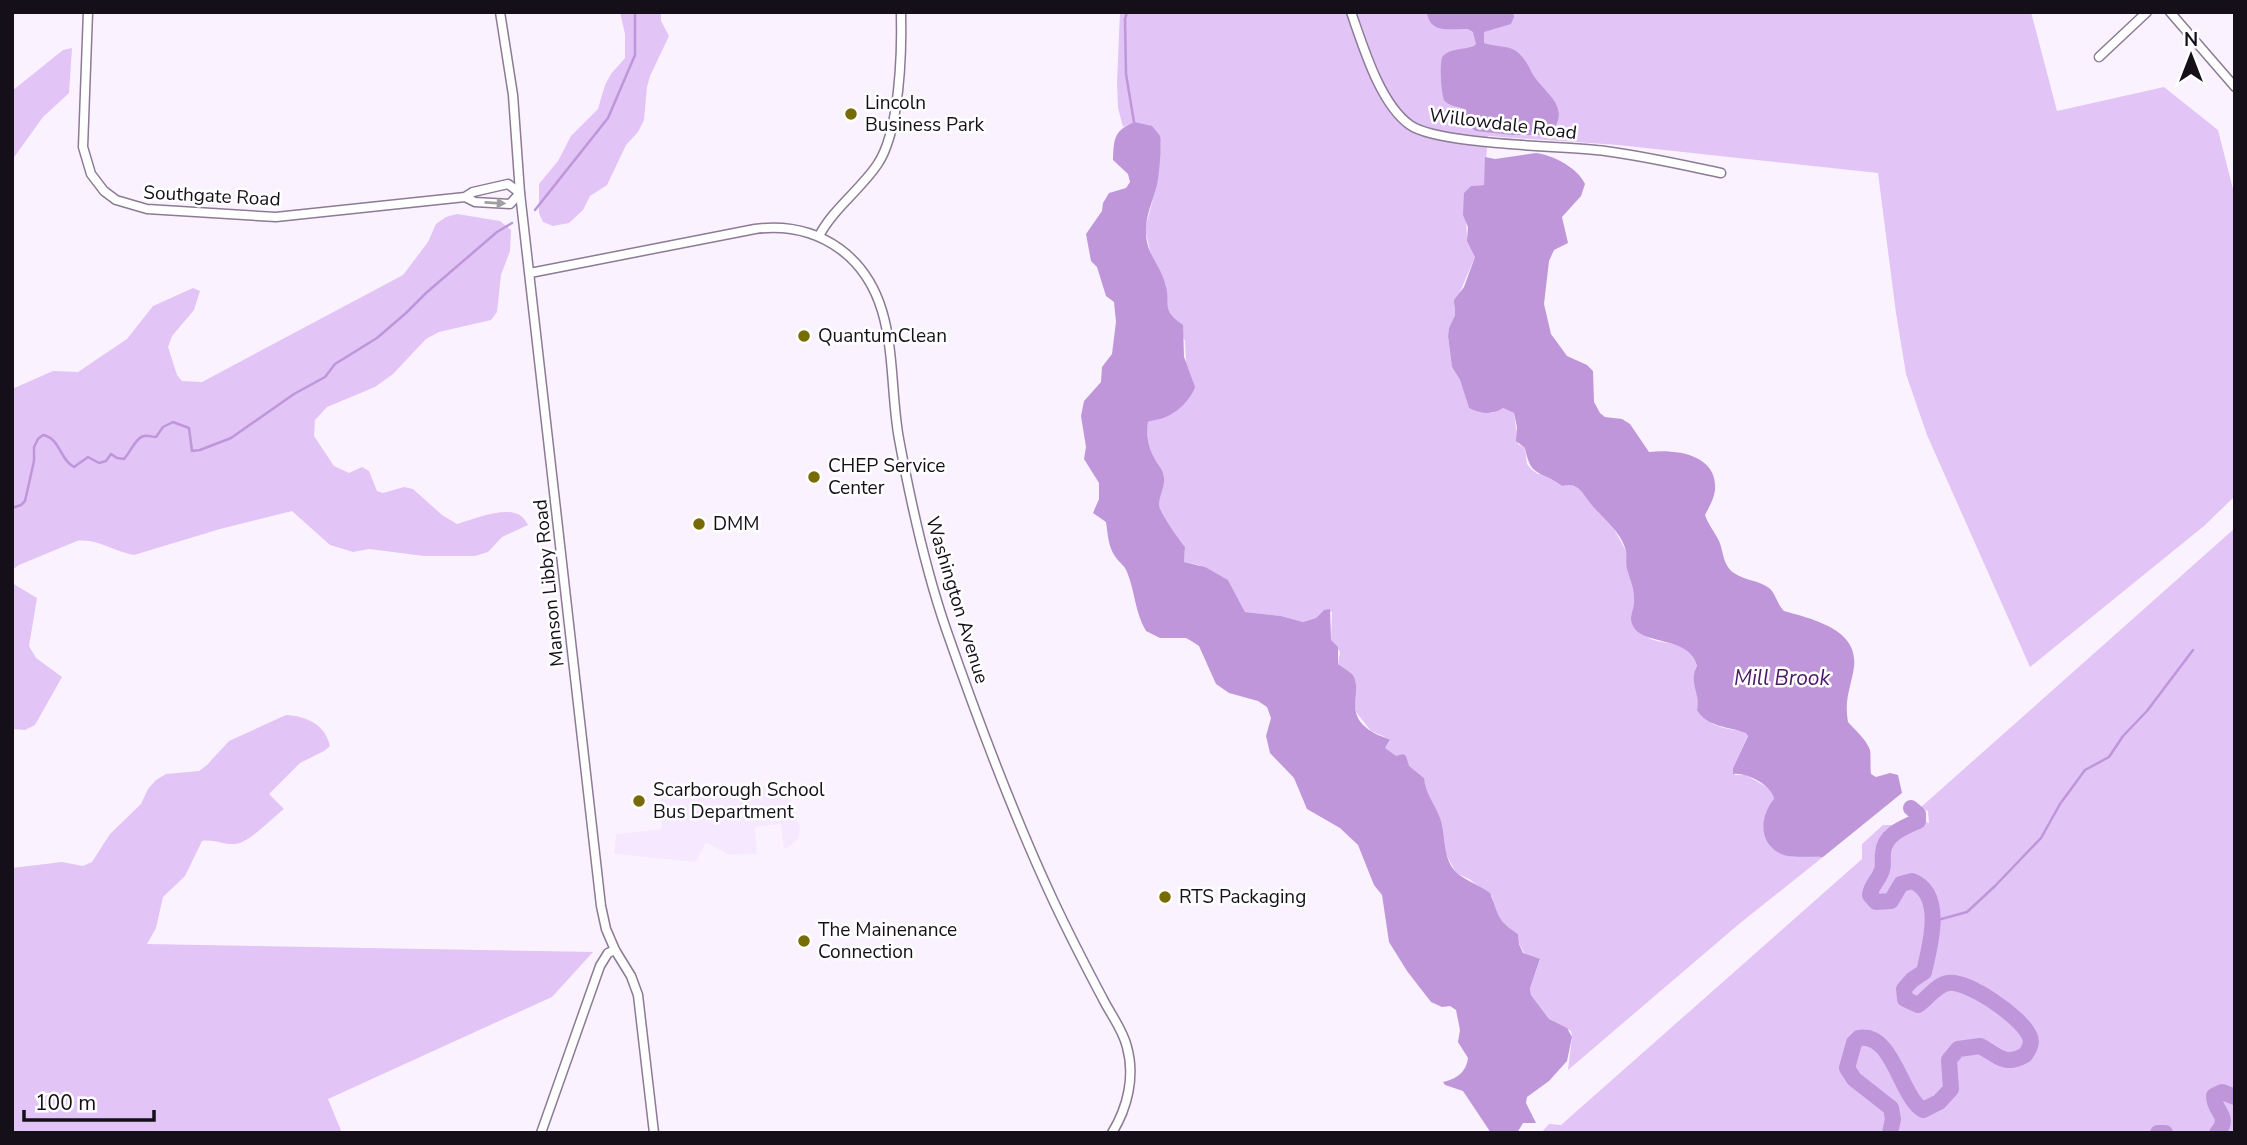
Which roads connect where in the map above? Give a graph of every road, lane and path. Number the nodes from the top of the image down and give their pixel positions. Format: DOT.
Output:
graph roads {
  1 [pos="88,12"];
  2 [pos="500,12"];
  3 [pos="901,12"];
  4 [pos="1351,12"];
  5 [pos="2147,12"];
  6 [pos="2170,12"];
  7 [pos="2099,57"];
  8 [pos="2235,87"];
  9 [pos="1721,173"];
  10 [pos="520,193"];
  11 [pos="465,197"];
  12 [pos="819,236"];
  13 [pos="530,274"];
  14 [pos="615,950"];
  15 [pos="541,1133"];
  16 [pos="653,1133"];
  17 [pos="1112,1133"];
  1 -- 11 [label="street, Southgate Road"];
  2 -- 10 [label="street, Manson Libby Road"];
  3 -- 12 [label="street"];
  4 -- 9 [label="street, Willowdale Road"];
  5 -- 7 [label="street"];
  6 -- 8 [label="street"];
  10 -- 11 [label="street, Southgate Road"];
  11 -- 10 [label="street, Southgate Road, one-way"];
  10 -- 13 [label="street, Manson Libby Road"];
  12 -- 13 [label="street, Washington Avenue"];
  12 -- 17 [label="street, Washington Avenue"];
  13 -- 14 [label="street, Manson Libby Road"];
  14 -- 15 [label="street"];
  14 -- 16 [label="street"];
}
